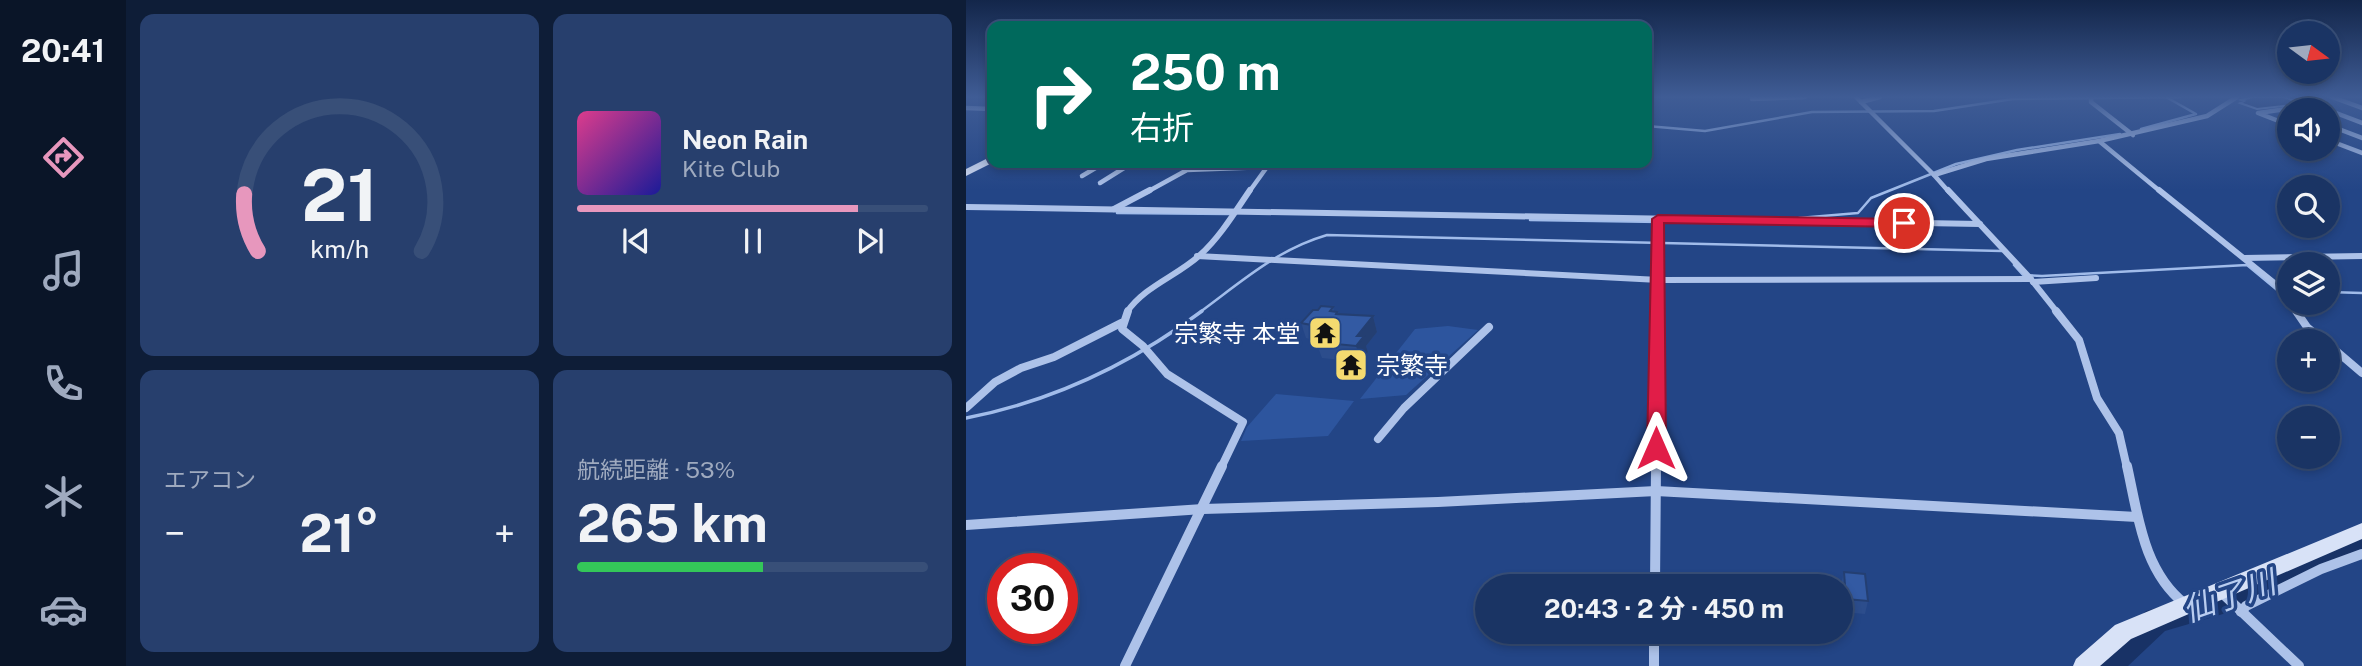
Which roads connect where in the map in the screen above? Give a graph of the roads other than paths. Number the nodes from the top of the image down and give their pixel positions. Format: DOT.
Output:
graph roads {
  1 [pos="1886,128"];
  2 [pos="2126,128"];
  3 [pos="2161,128"];
  4 [pos="2340,130"];
  5 [pos="2134,135"];
  6 [pos="2362,138"];
  7 [pos="2099,141"];
  8 [pos="2340,145"];
  9 [pos="2361,153"];
  10 [pos="987,162"];
  11 [pos="1096,168"];
  12 [pos="1124,168"];
  13 [pos="1220,168"];
  14 [pos="1267,168"];
  15 [pos="966,173"];
  16 [pos="1932,174"];
  17 [pos="1082,176"];
  18 [pos="1100,183"];
  19 [pos="966,207"];
  20 [pos="1112,210"];
  21 [pos="1234,213"];
  22 [pos="1658,222"];
  23 [pos="1980,224"];
  24 [pos="1198,256"];
  25 [pos="2362,257"];
  26 [pos="2243,258"];
  27 [pos="2029,277"];
  28 [pos="2096,278"];
  29 [pos="1659,280"];
  30 [pos="2277,287"];
  31 [pos="1121,323"];
  32 [pos="1489,327"];
  33 [pos="2340,354"];
  34 [pos="2360,369"];
  35 [pos="966,408"];
  36 [pos="1378,439"];
  37 [pos="1656,491"];
  38 [pos="1203,509"];
  39 [pos="2137,517"];
  40 [pos="966,525"];
  41 [pos="2362,531"];
  42 [pos="2362,554"];
  43 [pos="1655,574"];
  44 [pos="2220,590"];
  45 [pos="2186,605"];
  46 [pos="2241,612"];
  47 [pos="1654,644"];
  48 [pos="1125,666"];
  49 [pos="1654,666"];
  50 [pos="2084,666"];
  51 [pos="2299,666"];
  1 -- 16 [label="street"];
  2 -- 5 [label="street"];
  3 -- 5 [label="street"];
  4 -- 6 [label="street"];
  5 -- 7 [label="street"];
  7 -- 16 [label="street"];
  7 -- 26 [label="street"];
  8 -- 9 [label="street"];
  10 -- 15 [label="main road"];
  11 -- 17 [label="street"];
  12 -- 18 [label="street"];
  13 -- 20 [label="street"];
  14 -- 21 [label="street"];
  16 -- 23 [label="street"];
  19 -- 20 [label="street"];
  20 -- 21 [label="street"];
  21 -- 22 [label="street"];
  21 -- 24 [label="street"];
  22 -- 23 [label="street"];
  22 -- 29 [label="street"];
  23 -- 27 [label="street"];
  24 -- 29 [label="street"];
  24 -- 31 [label="street"];
  25 -- 26 [label="street"];
  26 -- 30 [label="street"];
  27 -- 28 [label="street"];
  27 -- 29 [label="street"];
  27 -- 39 [label="street"];
  29 -- 37 [label="street"];
  31 -- 35 [label="street"];
  31 -- 38 [label="street"];
  32 -- 36 [label="street"];
  33 -- 34 [label="street"];
  37 -- 38 [label="street"];
  37 -- 39 [label="street"];
  37 -- 43 [label="street"];
  38 -- 40 [label="street"];
  38 -- 48 [label="street"];
  39 -- 45 [label="street"];
  41 -- 44 [label="main road"];
  42 -- 46 [label="street"];
  44 -- 45 [label="main road"];
  44 -- 46 [label="street"];
  45 -- 50 [label="main road"];
  46 -- 51 [label="street"];
  47 -- 49 [label="street"];
}
